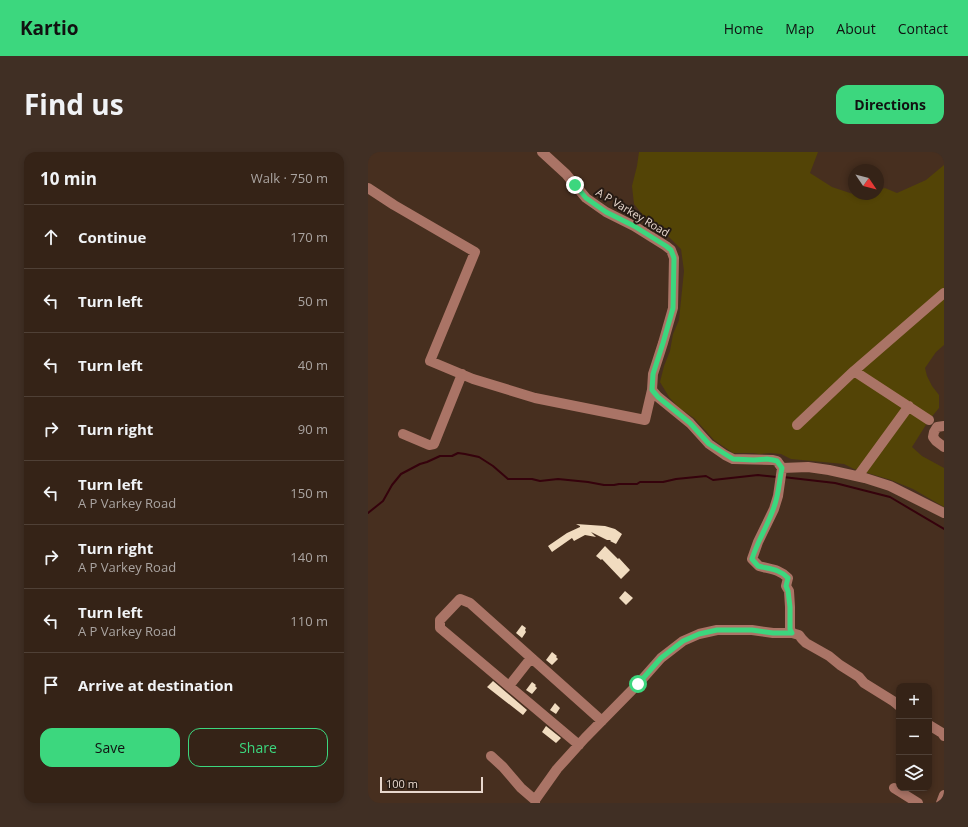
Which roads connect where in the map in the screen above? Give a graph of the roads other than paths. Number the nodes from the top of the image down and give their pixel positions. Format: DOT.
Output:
graph roads {
  1 [pos="542,152"];
  2 [pos="368,188"];
  3 [pos="944,293"];
  4 [pos="854,371"];
  5 [pos="462,374"];
  6 [pos="652,390"];
  7 [pos="909,406"];
  8 [pos="929,420"];
  9 [pos="797,425"];
  10 [pos="944,426"];
  11 [pos="403,434"];
  12 [pos="944,447"];
  13 [pos="781,472"];
  14 [pos="858,476"];
  15 [pos="944,513"];
  16 [pos="792,633"];
  17 [pos="531,658"];
  18 [pos="509,686"];
  19 [pos="896,704"];
  20 [pos="602,721"];
  21 [pos="932,727"];
  22 [pos="944,736"];
  23 [pos="579,745"];
  24 [pos="491,756"];
  25 [pos="894,788"];
  26 [pos="944,795"];
  27 [pos="535,801"];
  28 [pos="918,803"];
  29 [pos="942,803"];
  1 -- 6 [label="street, A P Varkey Road"];
  2 -- 5 [label="street"];
  3 -- 4 [label="street"];
  4 -- 7 [label="street"];
  4 -- 9 [label="street"];
  5 -- 6 [label="street"];
  5 -- 11 [label="street"];
  6 -- 13 [label="street"];
  7 -- 8 [label="street"];
  7 -- 14 [label="street"];
  10 -- 12 [label="street"];
  13 -- 14 [label="street"];
  13 -- 16 [label="street"];
  14 -- 15 [label="street"];
  16 -- 19 [label="street"];
  16 -- 20 [label="street"];
  17 -- 18 [label="street"];
  17 -- 18 [label="street"];
  17 -- 20 [label="street"];
  18 -- 23 [label="street"];
  20 -- 23 [label="street"];
  21 -- 22 [label="street"];
  23 -- 27 [label="street"];
  24 -- 27 [label="street"];
  25 -- 28 [label="street"];
  26 -- 29 [label="street"];
}
